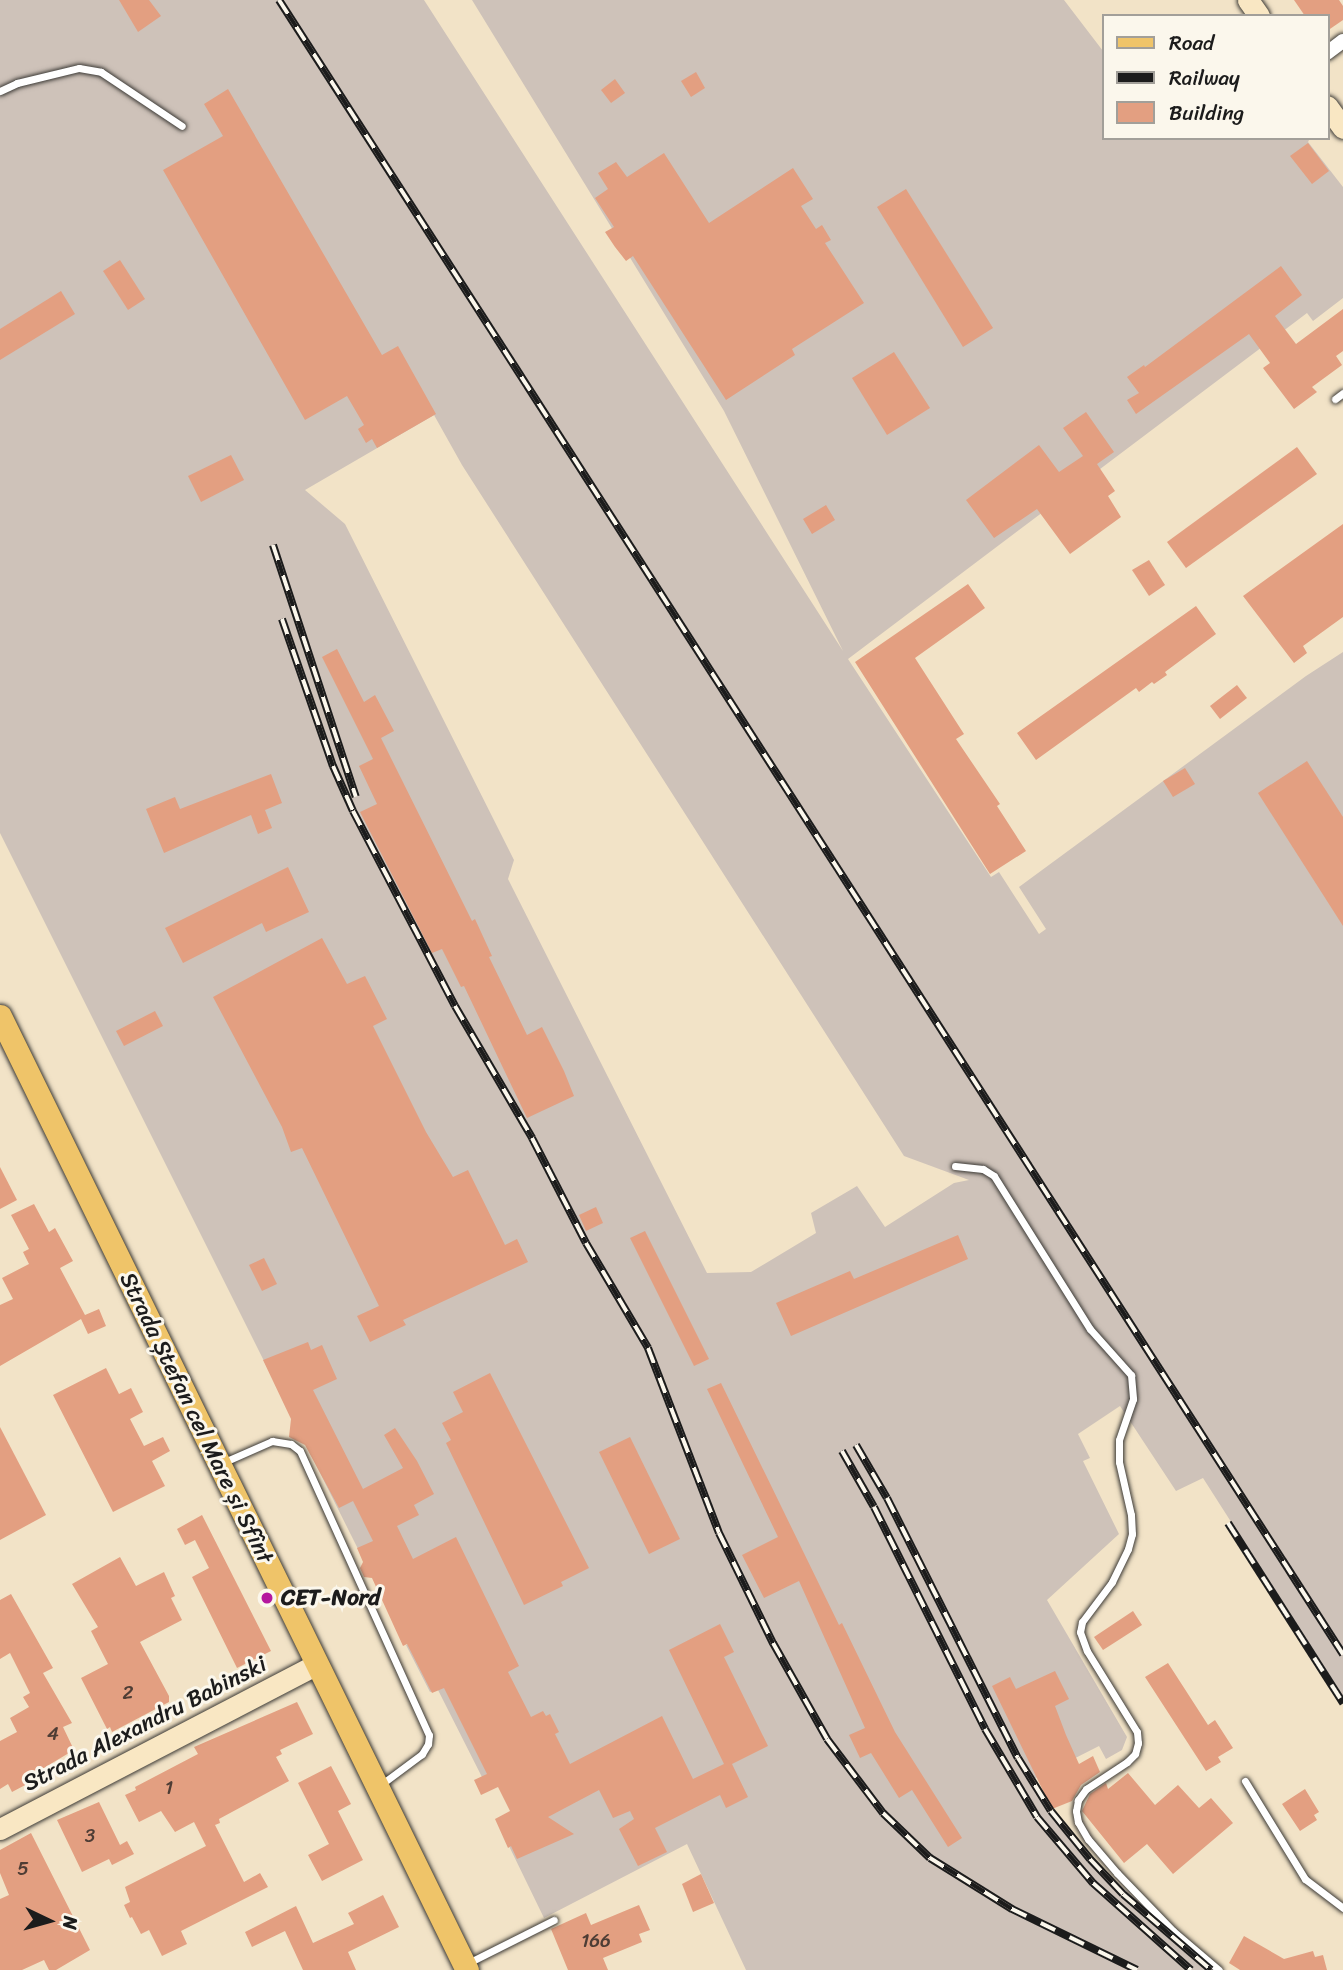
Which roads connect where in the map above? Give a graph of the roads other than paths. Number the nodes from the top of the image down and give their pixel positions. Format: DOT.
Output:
graph roads {
  1 [pos="0,91"];
  2 [pos="1329,109"];
  3 [pos="182,126"];
  4 [pos="1343,128"];
  5 [pos="1343,393"];
  6 [pos="1335,399"];
  7 [pos="0,1016"];
  8 [pos="955,1166"];
  9 [pos="218,1465"];
  10 [pos="315,1665"];
  11 [pos="1245,1782"];
  12 [pos="376,1788"];
  13 [pos="0,1829"];
  14 [pos="1343,1909"];
  15 [pos="554,1920"];
  16 [pos="465,1967"];
  17 [pos="1219,1970"];
  1 -- 3 [label="lane"];
  2 -- 4 [label="street"];
  5 -- 6 [label="lane"];
  7 -- 9 [label="main road, Strada Ștefan cel Mare și Sfînt"];
  8 -- 17 [label="lane"];
  9 -- 10 [label="main road, Strada Ștefan cel Mare și Sfînt"];
  9 -- 12 [label="lane"];
  10 -- 12 [label="main road, Strada Ștefan cel Mare și Sfînt"];
  10 -- 13 [label="street, Strada Alexandru Babinski"];
  11 -- 14 [label="lane"];
  12 -- 16 [label="main road, Strada Ștefan cel Mare și Sfînt"];
  15 -- 16 [label="lane"];
}
